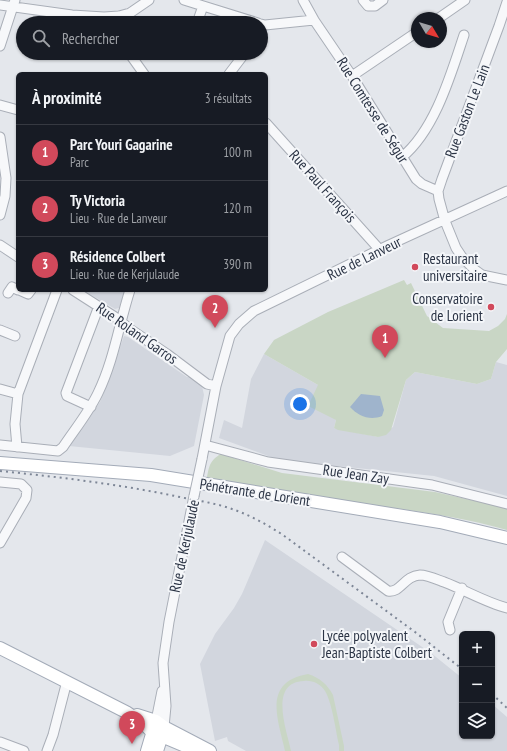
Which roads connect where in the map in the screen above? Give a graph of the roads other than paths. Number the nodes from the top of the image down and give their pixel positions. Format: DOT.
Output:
graph roads {
  1 [pos="148,0"];
  2 [pos="184,0"];
  3 [pos="303,0"];
  4 [pos="363,0"];
  5 [pos="383,0"];
  6 [pos="466,0"];
  7 [pos="507,2"];
  8 [pos="14,3"];
  9 [pos="0,5"];
  10 [pos="203,6"];
  11 [pos="47,12"];
  12 [pos="447,13"];
  13 [pos="46,16"];
  14 [pos="84,16"];
  15 [pos="124,16"];
  16 [pos="199,16"];
  17 [pos="232,16"];
  18 [pos="314,20"];
  19 [pos="268,25"];
  20 [pos="464,35"];
  21 [pos="411,36"];
  22 [pos="0,46"];
  23 [pos="134,60"];
  24 [pos="240,60"];
  25 [pos="143,72"];
  26 [pos="231,72"];
  27 [pos="352,76"];
  28 [pos="0,105"];
  29 [pos="16,109"];
  30 [pos="268,125"];
  31 [pos="1,143"];
  32 [pos="402,157"];
  33 [pos="438,191"];
  34 [pos="507,191"];
  35 [pos="0,215"];
  36 [pos="445,220"];
  37 [pos="0,245"];
  38 [pos="380,250"];
  39 [pos="16,256"];
  40 [pos="507,280"];
  41 [pos="16,289"];
  42 [pos="56,292"];
  43 [pos="75,292"];
  44 [pos="129,292"];
  45 [pos="8,293"];
  46 [pos="99,306"];
  47 [pos="121,322"];
  48 [pos="0,330"];
  49 [pos="15,336"];
  50 [pos="230,336"];
  51 [pos="216,386"];
  52 [pos="0,389"];
  53 [pos="18,394"];
  54 [pos="91,407"];
  55 [pos="0,445"];
  56 [pos="204,445"];
  57 [pos="17,447"];
  58 [pos="0,463"];
  59 [pos="0,482"];
  60 [pos="507,504"];
  61 [pos="507,538"];
  62 [pos="0,543"];
  63 [pos="342,558"];
  64 [pos="462,588"];
  65 [pos="507,608"];
  66 [pos="450,630"];
  67 [pos="0,648"];
  68 [pos="67,681"];
  69 [pos="159,729"];
  70 [pos="0,742"];
  71 [pos="24,751"];
  72 [pos="47,751"];
  73 [pos="147,751"];
  74 [pos="157,751"];
  75 [pos="197,751"];
  76 [pos="210,751"];
  1 -- 15 [label="street"];
  2 -- 10 [label="street"];
  3 -- 18 [label="street, Rue Comtesse de Ségur"];
  4 -- 5 [label="street"];
  6 -- 12 [label="street"];
  7 -- 33 [label="street, Rue Gaston Le Lain"];
  8 -- 9 [label="street"];
  8 -- 11 [label="street"];
  8 -- 22 [label="street"];
  10 -- 16 [label="street"];
  10 -- 17 [label="street"];
  11 -- 13 [label="street"];
  11 -- 14 [label="street"];
  18 -- 19 [label="street"];
  18 -- 27 [label="street, Rue Comtesse de Ségur"];
  20 -- 32 [label="street"];
  21 -- 27 [label="street"];
  23 -- 25 [label="street"];
  24 -- 26 [label="street"];
  27 -- 32 [label="street, Rue Comtesse de Ségur"];
  28 -- 29 [label="street"];
  30 -- 38 [label="street, Rue Paul François"];
  31 -- 35 [label="street"];
  32 -- 33 [label="street, Rue Comtesse de Ségur"];
  33 -- 36 [label="street"];
  34 -- 36 [label="street, Rue de Lanveur"];
  36 -- 38 [label="street, Rue de Lanveur"];
  36 -- 40 [label="street"];
  37 -- 39 [label="street"];
  38 -- 50 [label="street, Rue de Lanveur"];
  41 -- 45 [label="street"];
  42 -- 53 [label="street"];
  43 -- 46 [label="street, Rue Roland Garros"];
  44 -- 47 [label="street"];
  46 -- 47 [label="street, Rue Roland Garros"];
  46 -- 54 [label="street"];
  47 -- 51 [label="street, Rue Roland Garros"];
  47 -- 54 [label="street"];
  48 -- 49 [label="street"];
  50 -- 51 [label="street, Rue de Kerjulaude"];
  51 -- 56 [label="street, Rue de Kerjulaude"];
  52 -- 53 [label="street"];
  53 -- 57 [label="street"];
  54 -- 57 [label="street"];
  55 -- 57 [label="street"];
  56 -- 60 [label="street, Rue Jean Zay"];
  56 -- 69 [label="street, Rue de Kerjulaude, bridge"];
  58 -- 61 [label="main road, Pénétrante de Lorient"];
  59 -- 62 [label="street"];
  63 -- 64 [label="street"];
  64 -- 65 [label="street"];
  64 -- 66 [label="street"];
  67 -- 68 [label="main road"];
  68 -- 69 [label="main road"];
  68 -- 72 [label="street"];
  69 -- 73 [label="main road, Rue de Kerjulaude"];
  69 -- 74 [label="main road, Rue de Kerjulaude"];
  69 -- 75 [label="main road"];
  69 -- 76 [label="main road"];
  70 -- 71 [label="street"];
}
